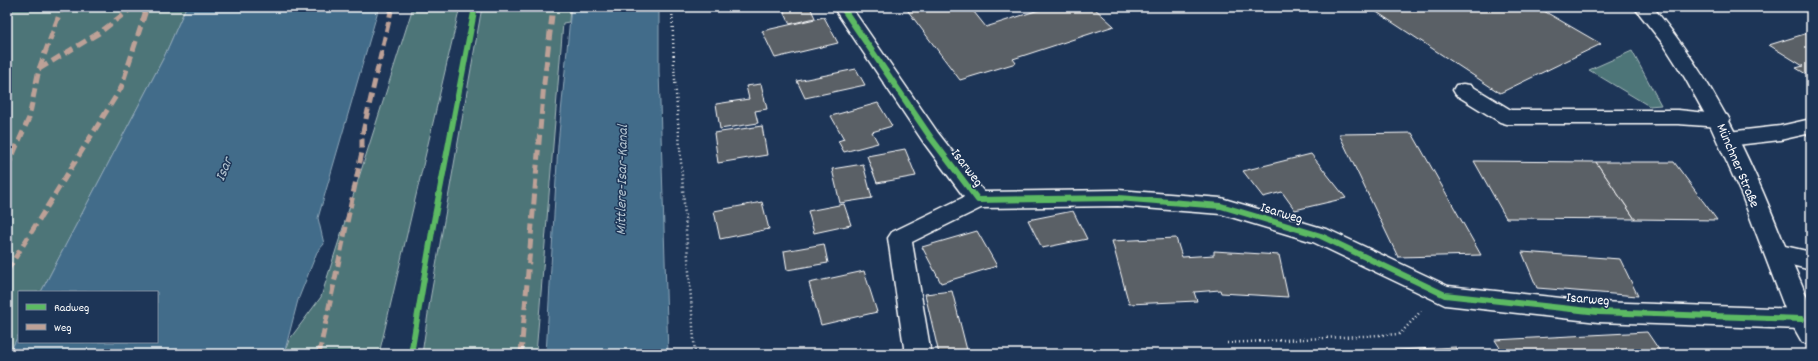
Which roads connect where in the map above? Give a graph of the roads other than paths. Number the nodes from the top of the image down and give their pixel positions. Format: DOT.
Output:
graph roads {
  1 [pos="842,7"];
  2 [pos="1644,7"];
  3 [pos="1463,90"];
  4 [pos="1811,126"];
  5 [pos="1724,130"];
  6 [pos="978,200"];
  7 [pos="1776,253"];
  8 [pos="1811,261"];
  9 [pos="1807,327"];
  10 [pos="918,354"];
  1 -- 6 [label="street, Isarweg"];
  2 -- 5 [label="street, Münchner Straße"];
  3 -- 5 [label="street"];
  4 -- 5 [label="street"];
  5 -- 7 [label="street, Münchner Straße"];
  6 -- 9 [label="street, Isarweg"];
  6 -- 10 [label="street, Isarweg"];
  7 -- 8 [label="street"];
  7 -- 9 [label="street, Münchner Straße"];
}
